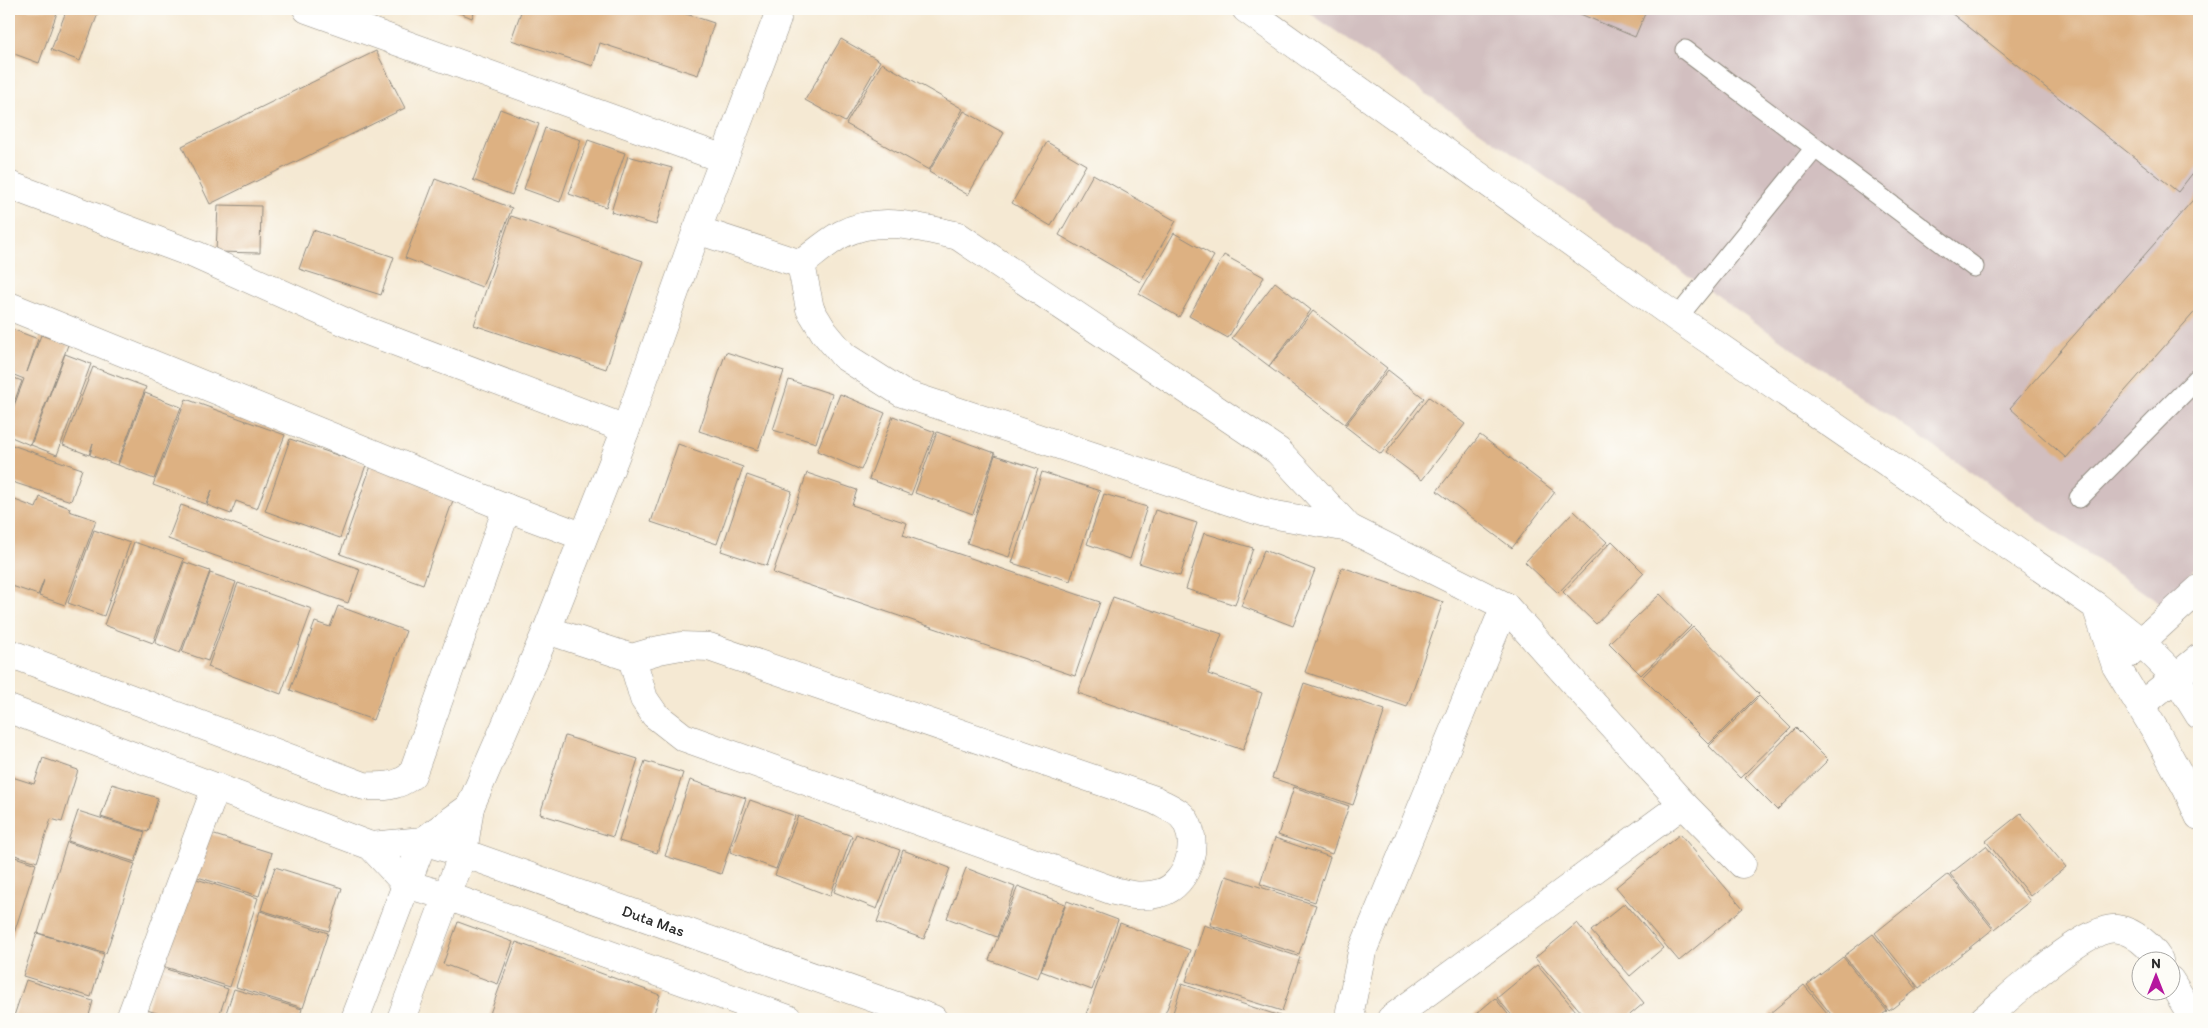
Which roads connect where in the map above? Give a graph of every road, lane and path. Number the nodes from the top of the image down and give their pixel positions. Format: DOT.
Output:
graph roads {
  1 [pos="307,9"];
  2 [pos="1246,9"];
  3 [pos="777,19"];
  4 [pos="1685,50"];
  5 [pos="1815,148"];
  6 [pos="724,159"];
  7 [pos="9,185"];
  8 [pos="697,230"];
  9 [pos="801,264"];
  10 [pos="1974,267"];
  11 [pos="9,306"];
  12 [pos="1677,318"];
  13 [pos="2199,377"];
  14 [pos="626,429"];
  15 [pos="2078,498"];
  16 [pos="507,508"];
  17 [pos="1349,528"];
  18 [pos="582,536"];
  19 [pos="2199,589"];
  20 [pos="1505,606"];
  21 [pos="2096,606"];
  22 [pos="547,630"];
  23 [pos="2141,642"];
  24 [pos="9,653"];
  25 [pos="632,658"];
  26 [pos="2199,658"];
  27 [pos="2116,666"];
  28 [pos="2175,676"];
  29 [pos="2140,706"];
  30 [pos="9,709"];
  31 [pos="2199,715"];
  32 [pos="216,787"];
  33 [pos="1683,804"];
  34 [pos="470,807"];
  35 [pos="2199,816"];
  36 [pos="423,842"];
  37 [pos="371,846"];
  38 [pos="463,853"];
  39 [pos="1742,864"];
  40 [pos="406,884"];
  41 [pos="448,896"];
  42 [pos="2152,950"];
  43 [pos="2180,996"];
  44 [pos="130,1019"];
  45 [pos="355,1019"];
  46 [pos="401,1019"];
  47 [pos="788,1019"];
  48 [pos="933,1019"];
  49 [pos="1353,1019"];
  50 [pos="1391,1019"];
  51 [pos="1984,1019"];
  52 [pos="2194,1019"];
  1 -- 6 [label="street"];
  2 -- 12 [label="street"];
  3 -- 6 [label="street"];
  4 -- 5 [label="lane"];
  5 -- 10 [label="lane"];
  5 -- 12 [label="lane"];
  6 -- 8 [label="street"];
  7 -- 14 [label="street"];
  8 -- 9 [label="street"];
  8 -- 14 [label="street"];
  9 -- 17 [label="street"];
  9 -- 17 [label="street"];
  11 -- 16 [label="street"];
  12 -- 21 [label="street"];
  13 -- 15 [label="lane"];
  14 -- 18 [label="street"];
  16 -- 18 [label="street"];
  16 -- 24 [label="street"];
  17 -- 20 [label="street"];
  18 -- 22 [label="street"];
  19 -- 23 [label="street"];
  20 -- 33 [label="street"];
  20 -- 49 [label="street"];
  21 -- 23 [label="street"];
  21 -- 27 [label="street"];
  22 -- 25 [label="street"];
  22 -- 34 [label="street"];
  23 -- 27 [label="street"];
  23 -- 28 [label="street"];
  25 -- 25 [label="street"];
  26 -- 28 [label="street"];
  27 -- 29 [label="street"];
  28 -- 29 [label="street"];
  28 -- 31 [label="street"];
  29 -- 35 [label="street"];
  30 -- 32 [label="street"];
  32 -- 37 [label="street"];
  32 -- 44 [label="street"];
  33 -- 39 [label="street"];
  33 -- 50 [label="street"];
  34 -- 36 [label="street"];
  34 -- 38 [label="street"];
  36 -- 37 [label="street, Duta Mas"];
  36 -- 38 [label="street, Duta Mas"];
  36 -- 40 [label="street"];
  37 -- 40 [label="street"];
  38 -- 41 [label="street"];
  38 -- 48 [label="street, Duta Mas"];
  40 -- 41 [label="street"];
  40 -- 45 [label="street"];
  41 -- 46 [label="street"];
  41 -- 47 [label="street"];
  42 -- 51 [label="street"];
  43 -- 52 [label="street"];
}
